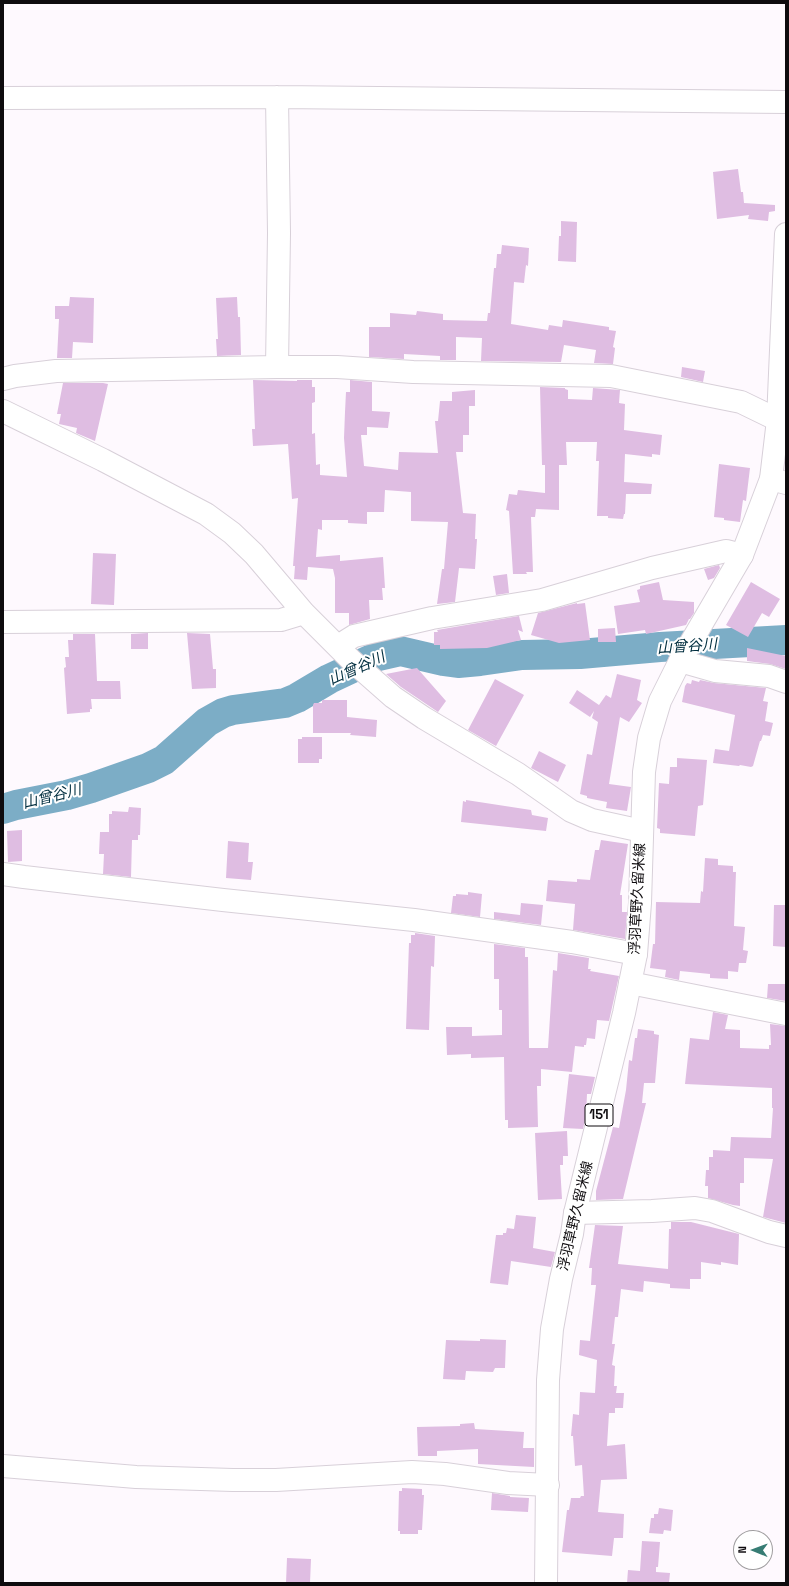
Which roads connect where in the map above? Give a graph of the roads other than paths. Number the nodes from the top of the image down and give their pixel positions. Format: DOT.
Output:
graph roads {
  1 [pos="277,97"];
  2 [pos="3,98"];
  3 [pos="786,102"];
  4 [pos="786,234"];
  5 [pos="277,367"];
  6 [pos="3,379"];
  7 [pos="3,411"];
  8 [pos="778,420"];
  9 [pos="778,481"];
  10 [pos="742,555"];
  11 [pos="304,612"];
  12 [pos="3,622"];
  13 [pos="682,657"];
  14 [pos="351,660"];
  15 [pos="786,682"];
  16 [pos="642,831"];
  17 [pos="3,874"];
  18 [pos="636,954"];
  19 [pos="630,983"];
  20 [pos="786,1014"];
  21 [pos="575,1213"];
  22 [pos="786,1236"];
  23 [pos="3,1466"];
  24 [pos="548,1485"];
  25 [pos="546,1583"];
  1 -- 2 [label="street"];
  1 -- 3 [label="street"];
  1 -- 5 [label="street"];
  4 -- 8 [label="street, 浮羽草野久留米線 / 151"];
  5 -- 6 [label="street"];
  5 -- 8 [label="street"];
  7 -- 11 [label="street"];
  8 -- 9 [label="street, 浮羽草野久留米線 / 151"];
  9 -- 10 [label="street, 浮羽草野久留米線 / 151"];
  10 -- 13 [label="street, 浮羽草野久留米線 / 151"];
  10 -- 14 [label="street"];
  11 -- 12 [label="street"];
  11 -- 14 [label="street"];
  13 -- 15 [label="street"];
  13 -- 16 [label="street, 浮羽草野久留米線 / 151"];
  14 -- 16 [label="street"];
  16 -- 18 [label="street, 浮羽草野久留米線 / 151"];
  17 -- 18 [label="street"];
  18 -- 19 [label="street, 浮羽草野久留米線 / 151"];
  19 -- 20 [label="street"];
  19 -- 21 [label="street, 浮羽草野久留米線 / 151"];
  21 -- 22 [label="street"];
  21 -- 24 [label="street, 浮羽草野久留米線 / 151"];
  23 -- 24 [label="street"];
  24 -- 25 [label="street, 浮羽草野久留米線 / 151"];
}
